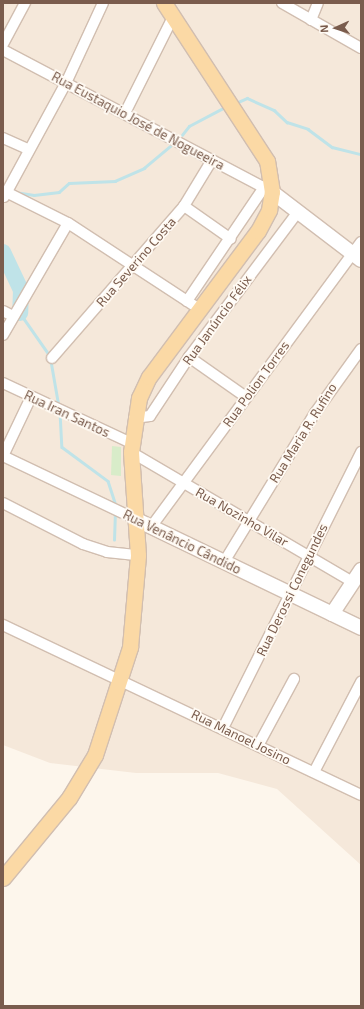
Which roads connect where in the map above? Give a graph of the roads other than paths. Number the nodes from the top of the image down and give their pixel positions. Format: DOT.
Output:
graph roads {
  1 [pos="25,3"];
  2 [pos="103,3"];
  3 [pos="164,3"];
  4 [pos="282,3"];
  5 [pos="318,3"];
  6 [pos="173,17"];
  7 [pos="311,20"];
  8 [pos="3,44"];
  9 [pos="361,48"];
  10 [pos="3,50"];
  11 [pos="66,83"];
  12 [pos="125,113"];
  13 [pos="3,138"];
  14 [pos="28,149"];
  15 [pos="212,160"];
  16 [pos="269,189"];
  17 [pos="5,195"];
  18 [pos="184,206"];
  19 [pos="297,212"];
  20 [pos="68,223"];
  21 [pos="231,240"];
  22 [pos="361,242"];
  23 [pos="357,257"];
  24 [pos="134,266"];
  25 [pos="187,301"];
  26 [pos="201,310"];
  27 [pos="3,311"];
  28 [pos="13,316"];
  29 [pos="3,335"];
  30 [pos="361,349"];
  31 [pos="189,357"];
  32 [pos="52,358"];
  33 [pos="3,383"];
  34 [pos="30,397"];
  35 [pos="246,397"];
  36 [pos="134,418"];
  37 [pos="131,448"];
  38 [pos="361,452"];
  39 [pos="3,456"];
  40 [pos="184,483"];
  41 [pos="3,503"];
  42 [pos="134,519"];
  43 [pos="250,520"];
  44 [pos="151,527"];
  45 [pos="138,555"];
  46 [pos="309,556"];
  47 [pos="224,562"];
  48 [pos="361,570"];
  49 [pos="353,582"];
  50 [pos="290,594"];
  51 [pos="332,614"];
  52 [pos="3,625"];
  53 [pos="361,628"];
  54 [pos="121,679"];
  55 [pos="294,680"];
  56 [pos="361,682"];
  57 [pos="223,728"];
  58 [pos="259,744"];
  59 [pos="314,772"];
  60 [pos="361,795"];
  61 [pos="3,878"];
  1 -- 8 [label="street"];
  2 -- 11 [label="street"];
  3 -- 6 [label="main road"];
  4 -- 7 [label="street"];
  5 -- 7 [label="street"];
  6 -- 12 [label="street"];
  6 -- 16 [label="main road"];
  7 -- 9 [label="street"];
  10 -- 11 [label="street, Rua Eustaquio José de Nogueeira"];
  11 -- 12 [label="street, Rua Eustaquio José de Nogueeira"];
  11 -- 14 [label="street"];
  12 -- 15 [label="street, Rua Eustaquio José de Nogueeira"];
  13 -- 14 [label="street"];
  14 -- 17 [label="street"];
  15 -- 16 [label="street, Rua Eustaquio José de Nogueeira"];
  15 -- 18 [label="street, Rua Severino Costa"];
  16 -- 19 [label="street"];
  16 -- 21 [label="street"];
  16 -- 26 [label="main road"];
  17 -- 20 [label="street"];
  18 -- 21 [label="street"];
  18 -- 24 [label="street, Rua Severino Costa"];
  19 -- 23 [label="street"];
  19 -- 31 [label="street, Rua Janúncio Félix"];
  20 -- 24 [label="street"];
  20 -- 28 [label="street"];
  21 -- 25 [label="street"];
  22 -- 23 [label="street, Rua Polion Torres"];
  23 -- 35 [label="street, Rua Polion Torres"];
  24 -- 25 [label="street"];
  24 -- 32 [label="street, Rua Severino Costa"];
  25 -- 26 [label="street"];
  26 -- 36 [label="main road"];
  27 -- 28 [label="street"];
  28 -- 29 [label="street"];
  30 -- 43 [label="street, Rua Maria R. Rufino"];
  31 -- 35 [label="street"];
  31 -- 36 [label="street, Rua Janúncio Félix"];
  33 -- 34 [label="street, Rua Iran Santos"];
  34 -- 37 [label="street, Rua Iran Santos"];
  34 -- 39 [label="street"];
  35 -- 40 [label="street, Rua Polion Torres"];
  36 -- 37 [label="main road"];
  37 -- 40 [label="street, Rua Nozinho Vilar"];
  37 -- 42 [label="main road"];
  38 -- 46 [label="street, Rua Derossi Conegundes"];
  39 -- 42 [label="street, Rua Venâncio Cândido"];
  40 -- 43 [label="street, Rua Nozinho Vilar"];
  40 -- 44 [label="street, Rua Polion Torres"];
  41 -- 45 [label="street"];
  42 -- 44 [label="street, Rua Venâncio Cândido"];
  42 -- 45 [label="main road"];
  43 -- 46 [label="street, Rua Nozinho Vilar"];
  43 -- 47 [label="street, Rua Maria R. Rufino"];
  44 -- 47 [label="street, Rua Venâncio Cândido"];
  45 -- 54 [label="main road"];
  46 -- 49 [label="street, Rua Nozinho Vilar"];
  46 -- 50 [label="street, Rua Derossi Conegundes"];
  47 -- 50 [label="street, Rua Venâncio Cândido"];
  48 -- 49 [label="street"];
  49 -- 51 [label="street"];
  50 -- 51 [label="street, Rua Venâncio Cândido"];
  50 -- 57 [label="street, Rua Derossi Conegundes"];
  51 -- 53 [label="street, Rua Venâncio Cândido"];
  52 -- 54 [label="street, Rua Manoel Josino"];
  54 -- 57 [label="street, Rua Manoel Josino"];
  54 -- 61 [label="main road"];
  55 -- 58 [label="street"];
  56 -- 59 [label="street"];
  57 -- 58 [label="street, Rua Manoel Josino"];
  58 -- 59 [label="street, Rua Manoel Josino"];
  59 -- 60 [label="street, Rua Manoel Josino"];
}
